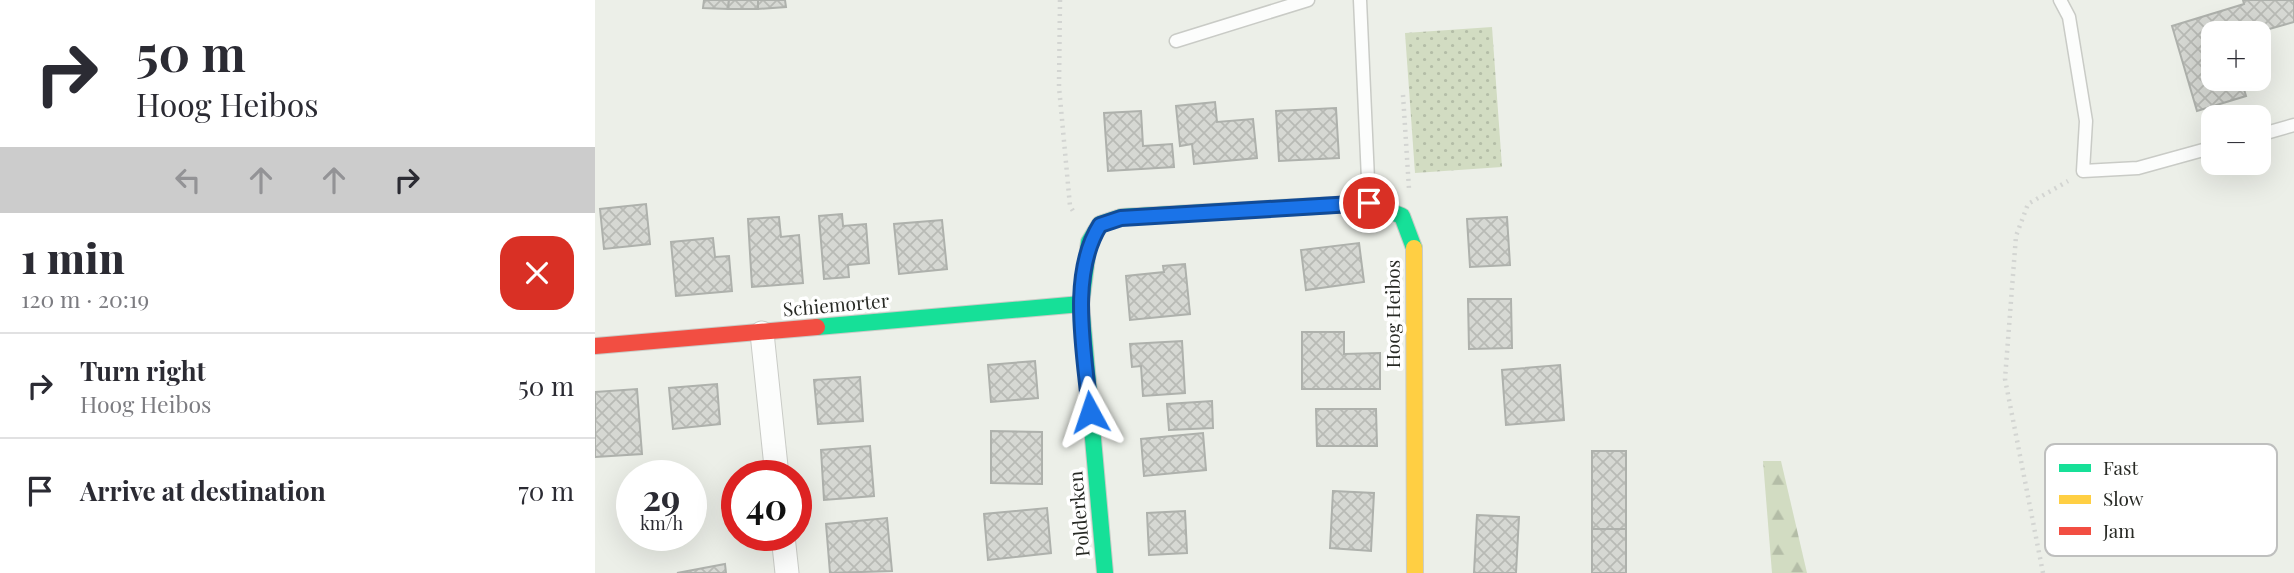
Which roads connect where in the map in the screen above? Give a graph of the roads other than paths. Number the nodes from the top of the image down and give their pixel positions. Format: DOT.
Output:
graph roads {
  1 [pos="1308,0"];
  2 [pos="1360,0"];
  3 [pos="2060,0"];
  4 [pos="1176,41"];
  5 [pos="2294,125"];
  6 [pos="2271,132"];
  7 [pos="2201,151"];
  8 [pos="1369,203"];
  9 [pos="1081,304"];
  10 [pos="762,333"];
  11 [pos="595,346"];
  12 [pos="775,460"];
  13 [pos="785,551"];
  14 [pos="787,573"];
  15 [pos="1105,573"];
  16 [pos="1415,573"];
  1 -- 4 [label="lane"];
  2 -- 8 [label="lane"];
  3 -- 7 [label="lane"];
  5 -- 6 [label="lane"];
  8 -- 9 [label="street, Polderken"];
  8 -- 16 [label="street, Hoog Heibos"];
  9 -- 10 [label="street, Schiemorter"];
  9 -- 15 [label="street, Polderken"];
  10 -- 11 [label="street, Schiemorter"];
  10 -- 12 [label="street"];
  13 -- 14 [label="street"];
}
